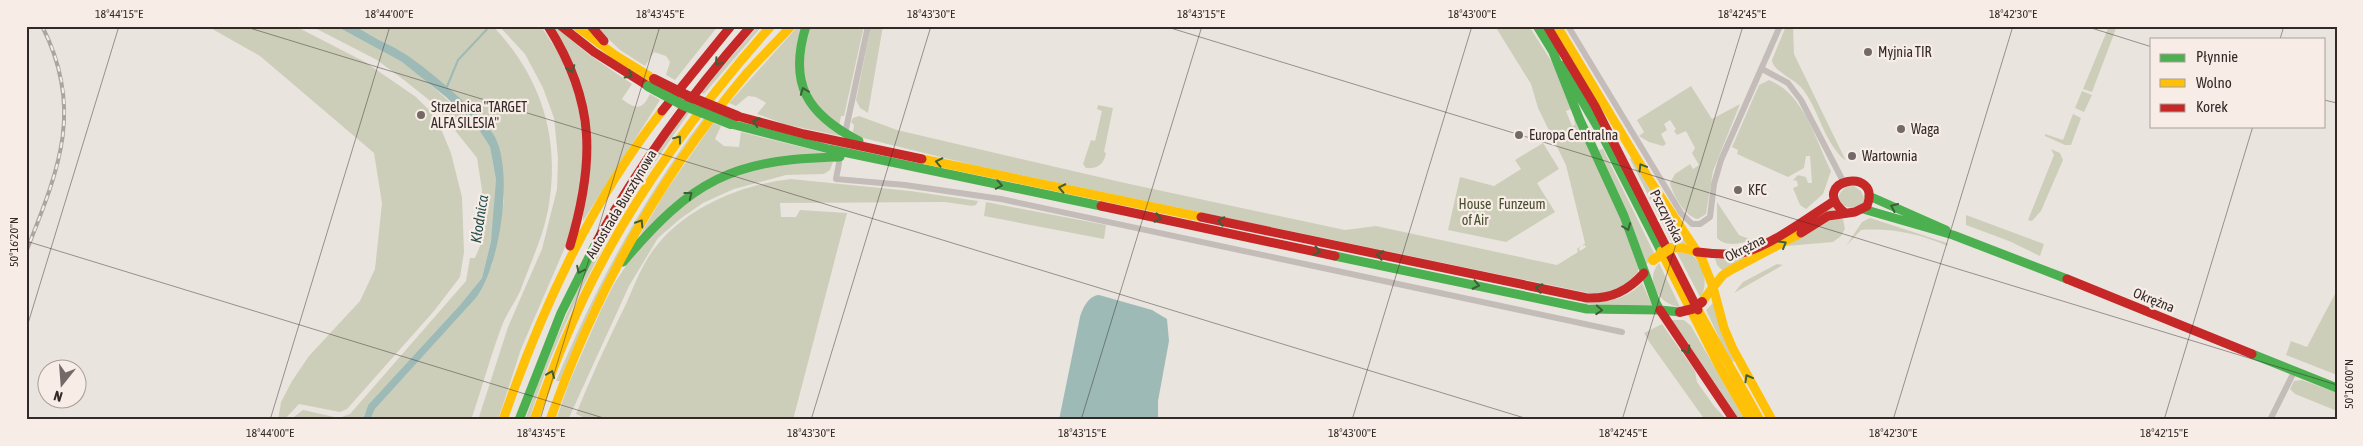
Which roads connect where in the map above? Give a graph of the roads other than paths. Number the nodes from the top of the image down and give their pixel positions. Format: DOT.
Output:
graph roads {
  1 [pos="548,26"];
  2 [pos="561,26"];
  3 [pos="576,26"];
  4 [pos="591,26"];
  5 [pos="722,26"];
  6 [pos="731,26"];
  7 [pos="750,26"];
  8 [pos="771,26"];
  9 [pos="791,26"];
  10 [pos="806,26"];
  11 [pos="868,26"];
  12 [pos="1537,26"];
  13 [pos="1546,26"];
  14 [pos="1556,26"];
  15 [pos="1568,26"];
  16 [pos="1780,26"];
  17 [pos="708,52"];
  18 [pos="1554,52"];
  19 [pos="1762,69"];
  20 [pos="640,71"];
  21 [pos="650,83"];
  22 [pos="846,129"];
  23 [pos="876,154"];
  24 [pos="839,163"];
  25 [pos="1843,181"];
  26 [pos="1868,196"];
  27 [pos="1834,201"];
  28 [pos="1863,209"];
  29 [pos="1845,213"];
  30 [pos="1953,235"];
  31 [pos="1697,252"];
  32 [pos="1644,273"];
  33 [pos="608,281"];
  34 [pos="558,284"];
  35 [pos="1713,287"];
  36 [pos="1660,310"];
  37 [pos="1622,332"];
  38 [pos="2294,372"];
  39 [pos="2337,388"];
  40 [pos="504,420"];
  41 [pos="519,420"];
  42 [pos="534,420"];
  43 [pos="550,420"];
  44 [pos="1734,420"];
  45 [pos="1750,420"];
  46 [pos="1760,420"];
  47 [pos="1772,420"];
  48 [pos="2270,420"];
  1 -- 34 [label="main road, one-way"];
  2 -- 21 [label="main road, one-way"];
  3 -- 20 [label="main road"];
  4 -- 20 [label="main road"];
  5 -- 17 [label="main road"];
  6 -- 17 [label="main road"];
  7 -- 41 [label="main road, Autostrada Bursztynowa, one-way"];
  42 -- 8 [label="main road, Autostrada Bursztynowa, one-way"];
  33 -- 9 [label="main road, one-way"];
  23 -- 10 [label="main road, one-way"];
  11 -- 22 [label="street"];
  12 -- 18 [label="main road, Pszczyńska"];
  13 -- 46 [label="main road, Pszczyńska"];
  31 -- 14 [label="main road, one-way"];
  15 -- 19 [label="street"];
  16 -- 19 [label="street"];
  17 -- 34 [label="main road"];
  18 -- 32 [label="main road, one-way"];
  18 -- 45 [label="main road, Pszczyńska"];
  19 -- 25 [label="street"];
  20 -- 21 [label="main road"];
  21 -- 23 [label="main road, bridge"];
  32 -- 23 [label="main road, one-way"];
  33 -- 23 [label="main road, one-way"];
  23 -- 36 [label="main road, one-way"];
  24 -- 37 [label="street"];
  25 -- 26 [label="main road"];
  25 -- 27 [label="main road"];
  26 -- 28 [label="main road"];
  30 -- 26 [label="main road, Okrężna, one-way"];
  27 -- 29 [label="main road"];
  27 -- 31 [label="main road, Okrężna"];
  28 -- 29 [label="main road"];
  28 -- 30 [label="main road, Okrężna"];
  35 -- 29 [label="main road, Okrężna, one-way"];
  30 -- 38 [label="main road, Okrężna"];
  31 -- 32 [label="main road, bridge"];
  31 -- 35 [label="main road"];
  32 -- 36 [label="main road"];
  33 -- 43 [label="main road"];
  34 -- 40 [label="main road"];
  35 -- 36 [label="main road, bridge"];
  47 -- 35 [label="main road, one-way"];
  36 -- 44 [label="main road, one-way"];
  38 -- 39 [label="main road, Okrężna"];
  38 -- 48 [label="street"];
}
